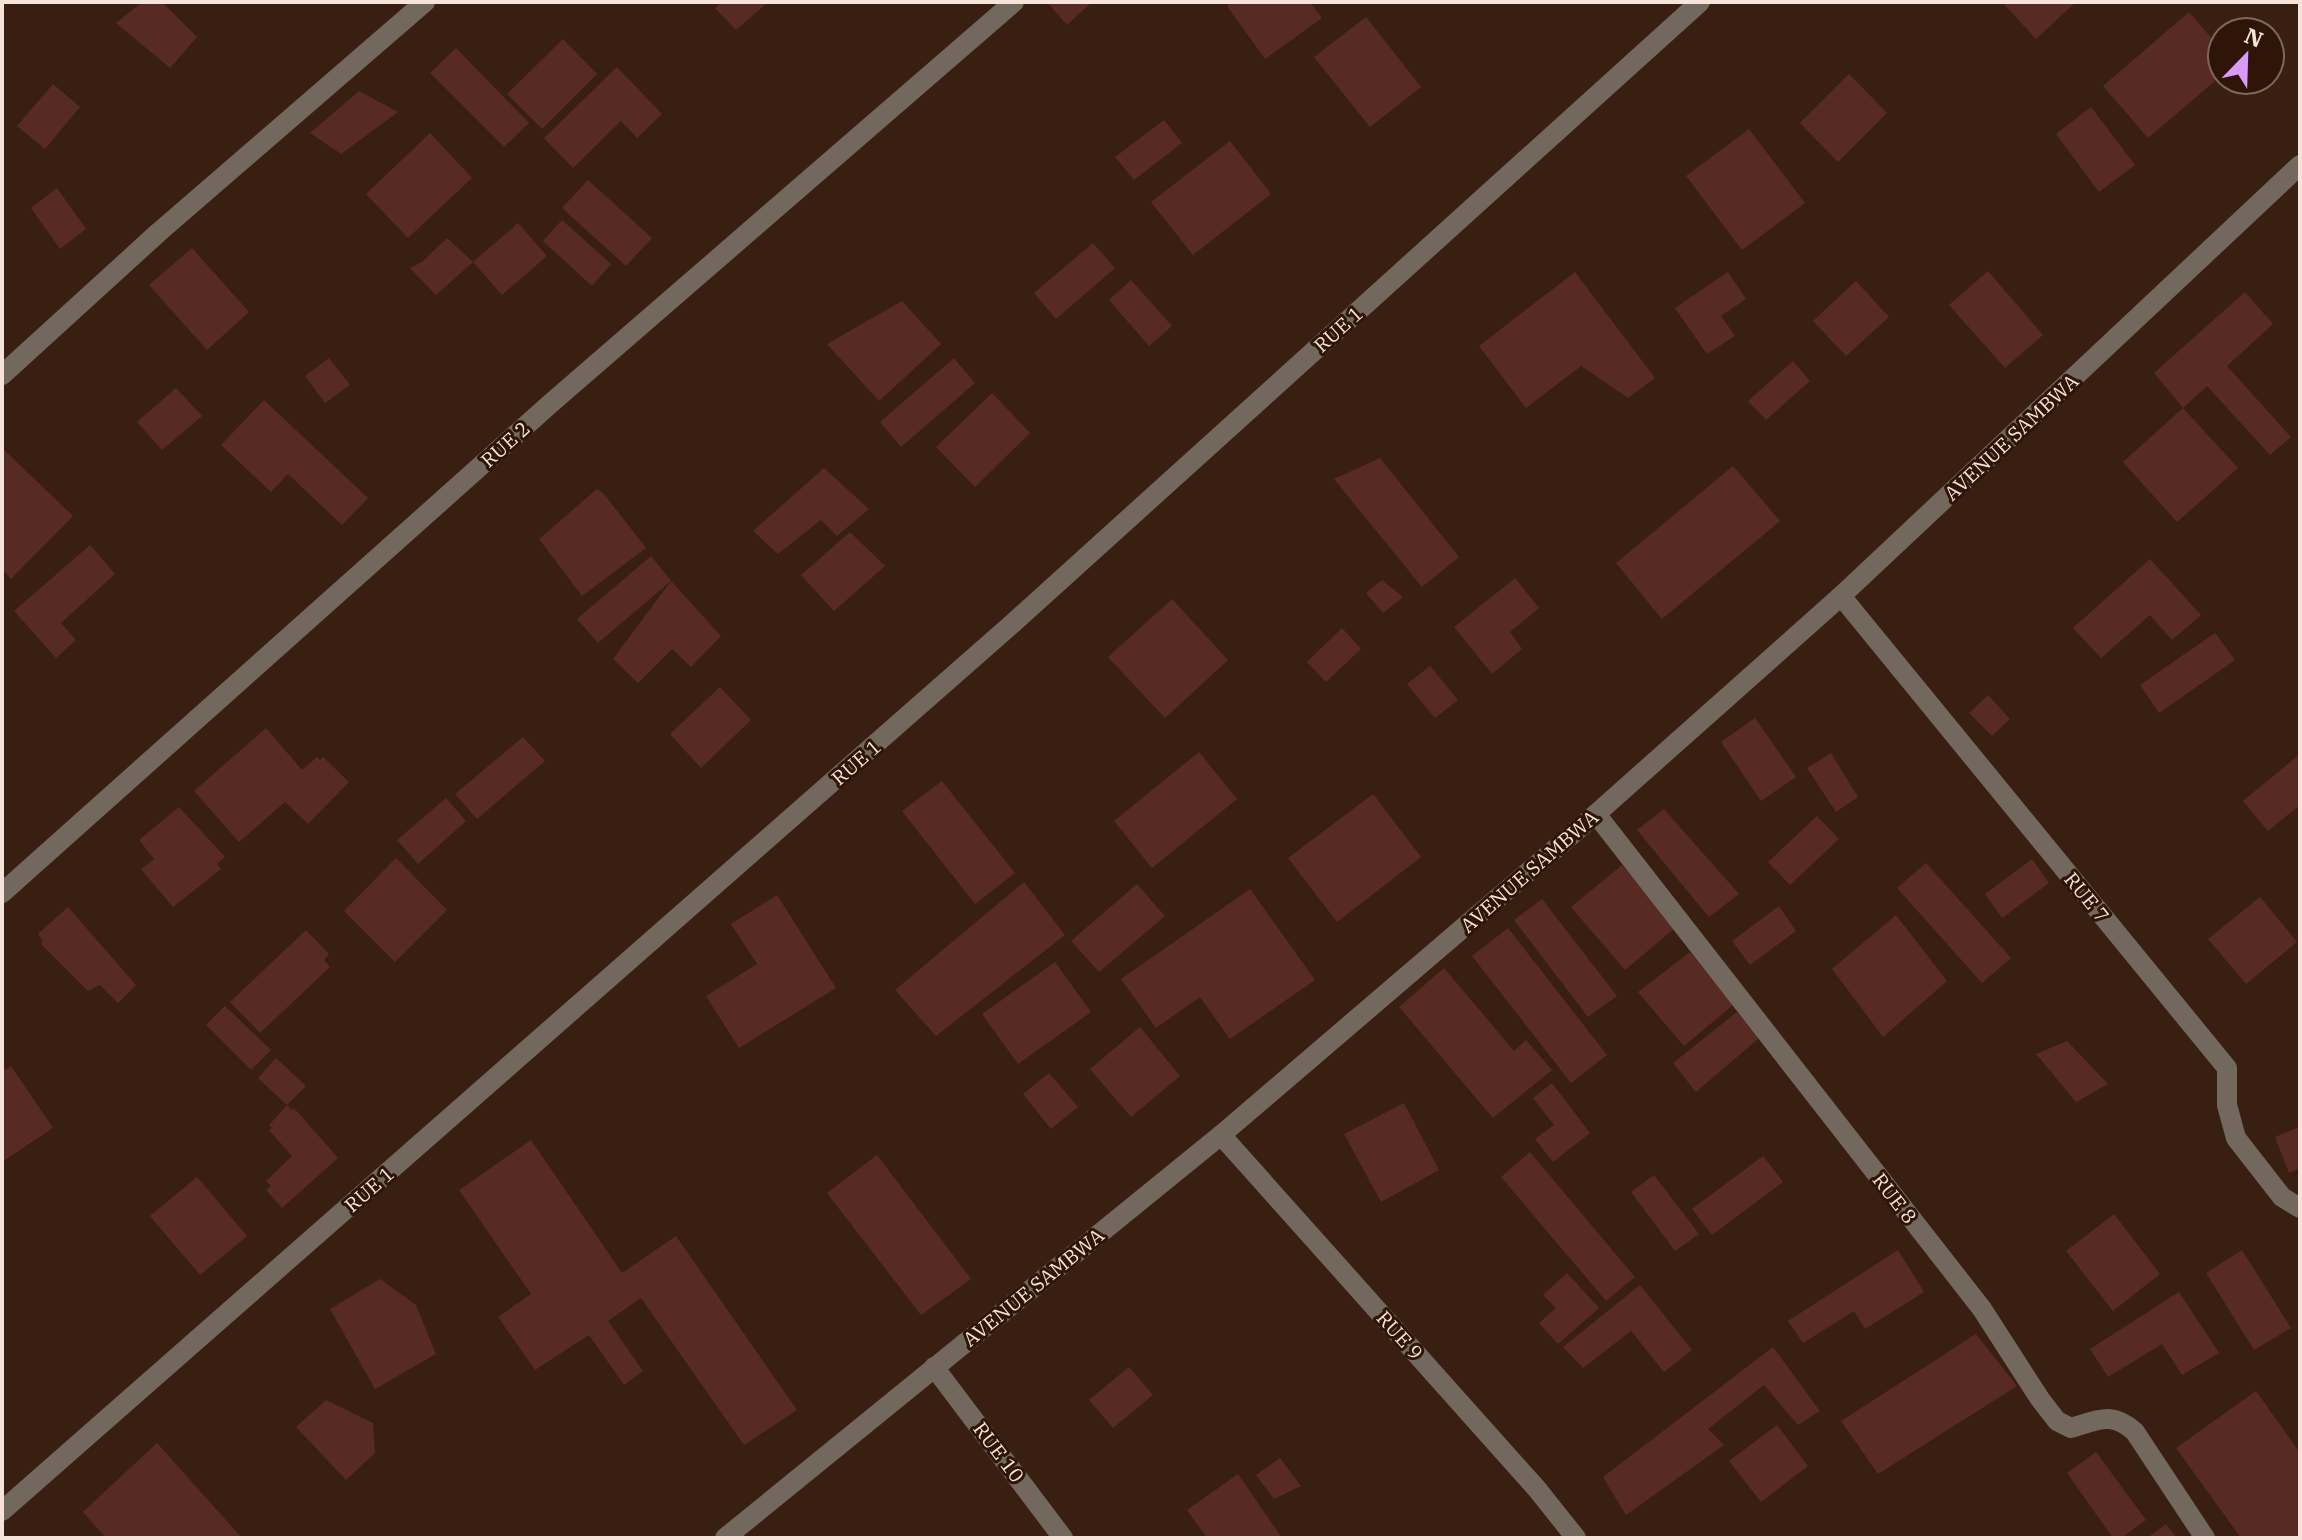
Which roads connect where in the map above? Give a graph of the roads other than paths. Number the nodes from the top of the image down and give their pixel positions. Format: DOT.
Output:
graph roads {
  1 [pos="425,2"];
  2 [pos="1014,2"];
  3 [pos="1700,2"];
  4 [pos="2296,177"];
  5 [pos="2,375"];
  6 [pos="1841,596"];
  7 [pos="1596,814"];
  8 [pos="2,893"];
  9 [pos="1221,1135"];
  10 [pos="2300,1208"];
  11 [pos="934,1367"];
  12 [pos="2,1511"];
  13 [pos="725,1538"];
  14 [pos="1063,1538"];
  15 [pos="1576,1538"];
  16 [pos="2205,1538"];
  1 -- 5 [label="street"];
  2 -- 8 [label="street, RUE 2"];
  3 -- 12 [label="street, RUE 1"];
  4 -- 6 [label="street, AVENUE SAMBWA"];
  6 -- 7 [label="street, AVENUE SAMBWA"];
  6 -- 10 [label="street, RUE 7"];
  7 -- 9 [label="street, AVENUE SAMBWA"];
  7 -- 16 [label="street, RUE 8"];
  9 -- 11 [label="street, AVENUE SAMBWA"];
  9 -- 15 [label="street, RUE 9"];
  11 -- 13 [label="street, AVENUE SAMBWA"];
  11 -- 14 [label="street, RUE 10"];
}
